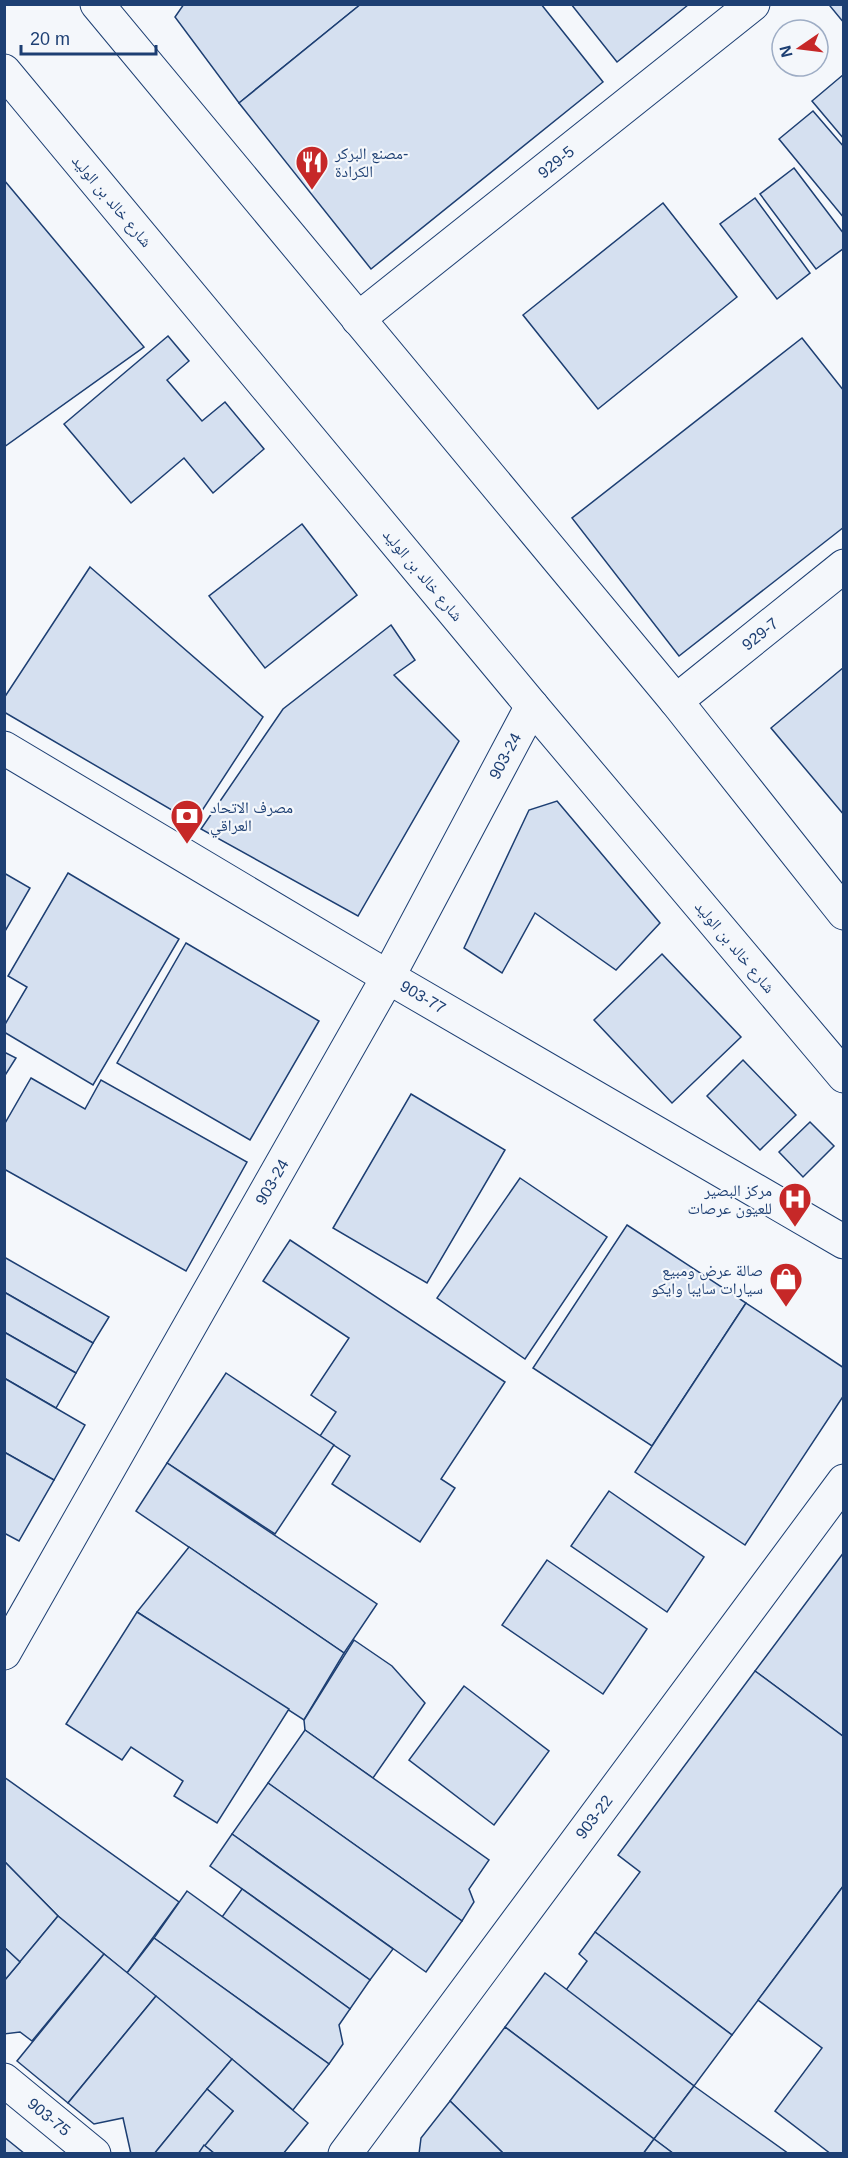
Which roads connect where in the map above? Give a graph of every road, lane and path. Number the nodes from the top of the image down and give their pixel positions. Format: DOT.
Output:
graph roads {
  1 [pos="753,4"];
  2 [pos="102,9"];
  3 [pos="11,84"];
  4 [pos="358,319"];
  5 [pos="843,566"];
  6 [pos="676,701"];
  7 [pos="532,706"];
  8 [pos="4,748"];
  9 [pos="843,913"];
  10 [pos="388,977"];
  11 [pos="843,1076"];
  12 [pos="843,1242"];
  13 [pos="843,1481"];
  14 [pos="4,1653"];
  15 [pos="4,2080"];
  16 [pos="94,2154"];
  17 [pos="345,2154"];
  1 -- 4 [label="street, 929-5"];
  2 -- 4 [label="street"];
  3 -- 7 [label="street, شارع خالد بن الوليد"];
  4 -- 6 [label="street"];
  5 -- 6 [label="street, 929-7"];
  6 -- 9 [label="street"];
  7 -- 10 [label="street, 903-24"];
  7 -- 11 [label="street, شارع خالد بن الوليد"];
  8 -- 10 [label="street, 903-77"];
  10 -- 12 [label="street, 903-77"];
  10 -- 14 [label="street, 903-24"];
  13 -- 17 [label="street, 903-22"];
  15 -- 16 [label="street, 903-75"];
}
